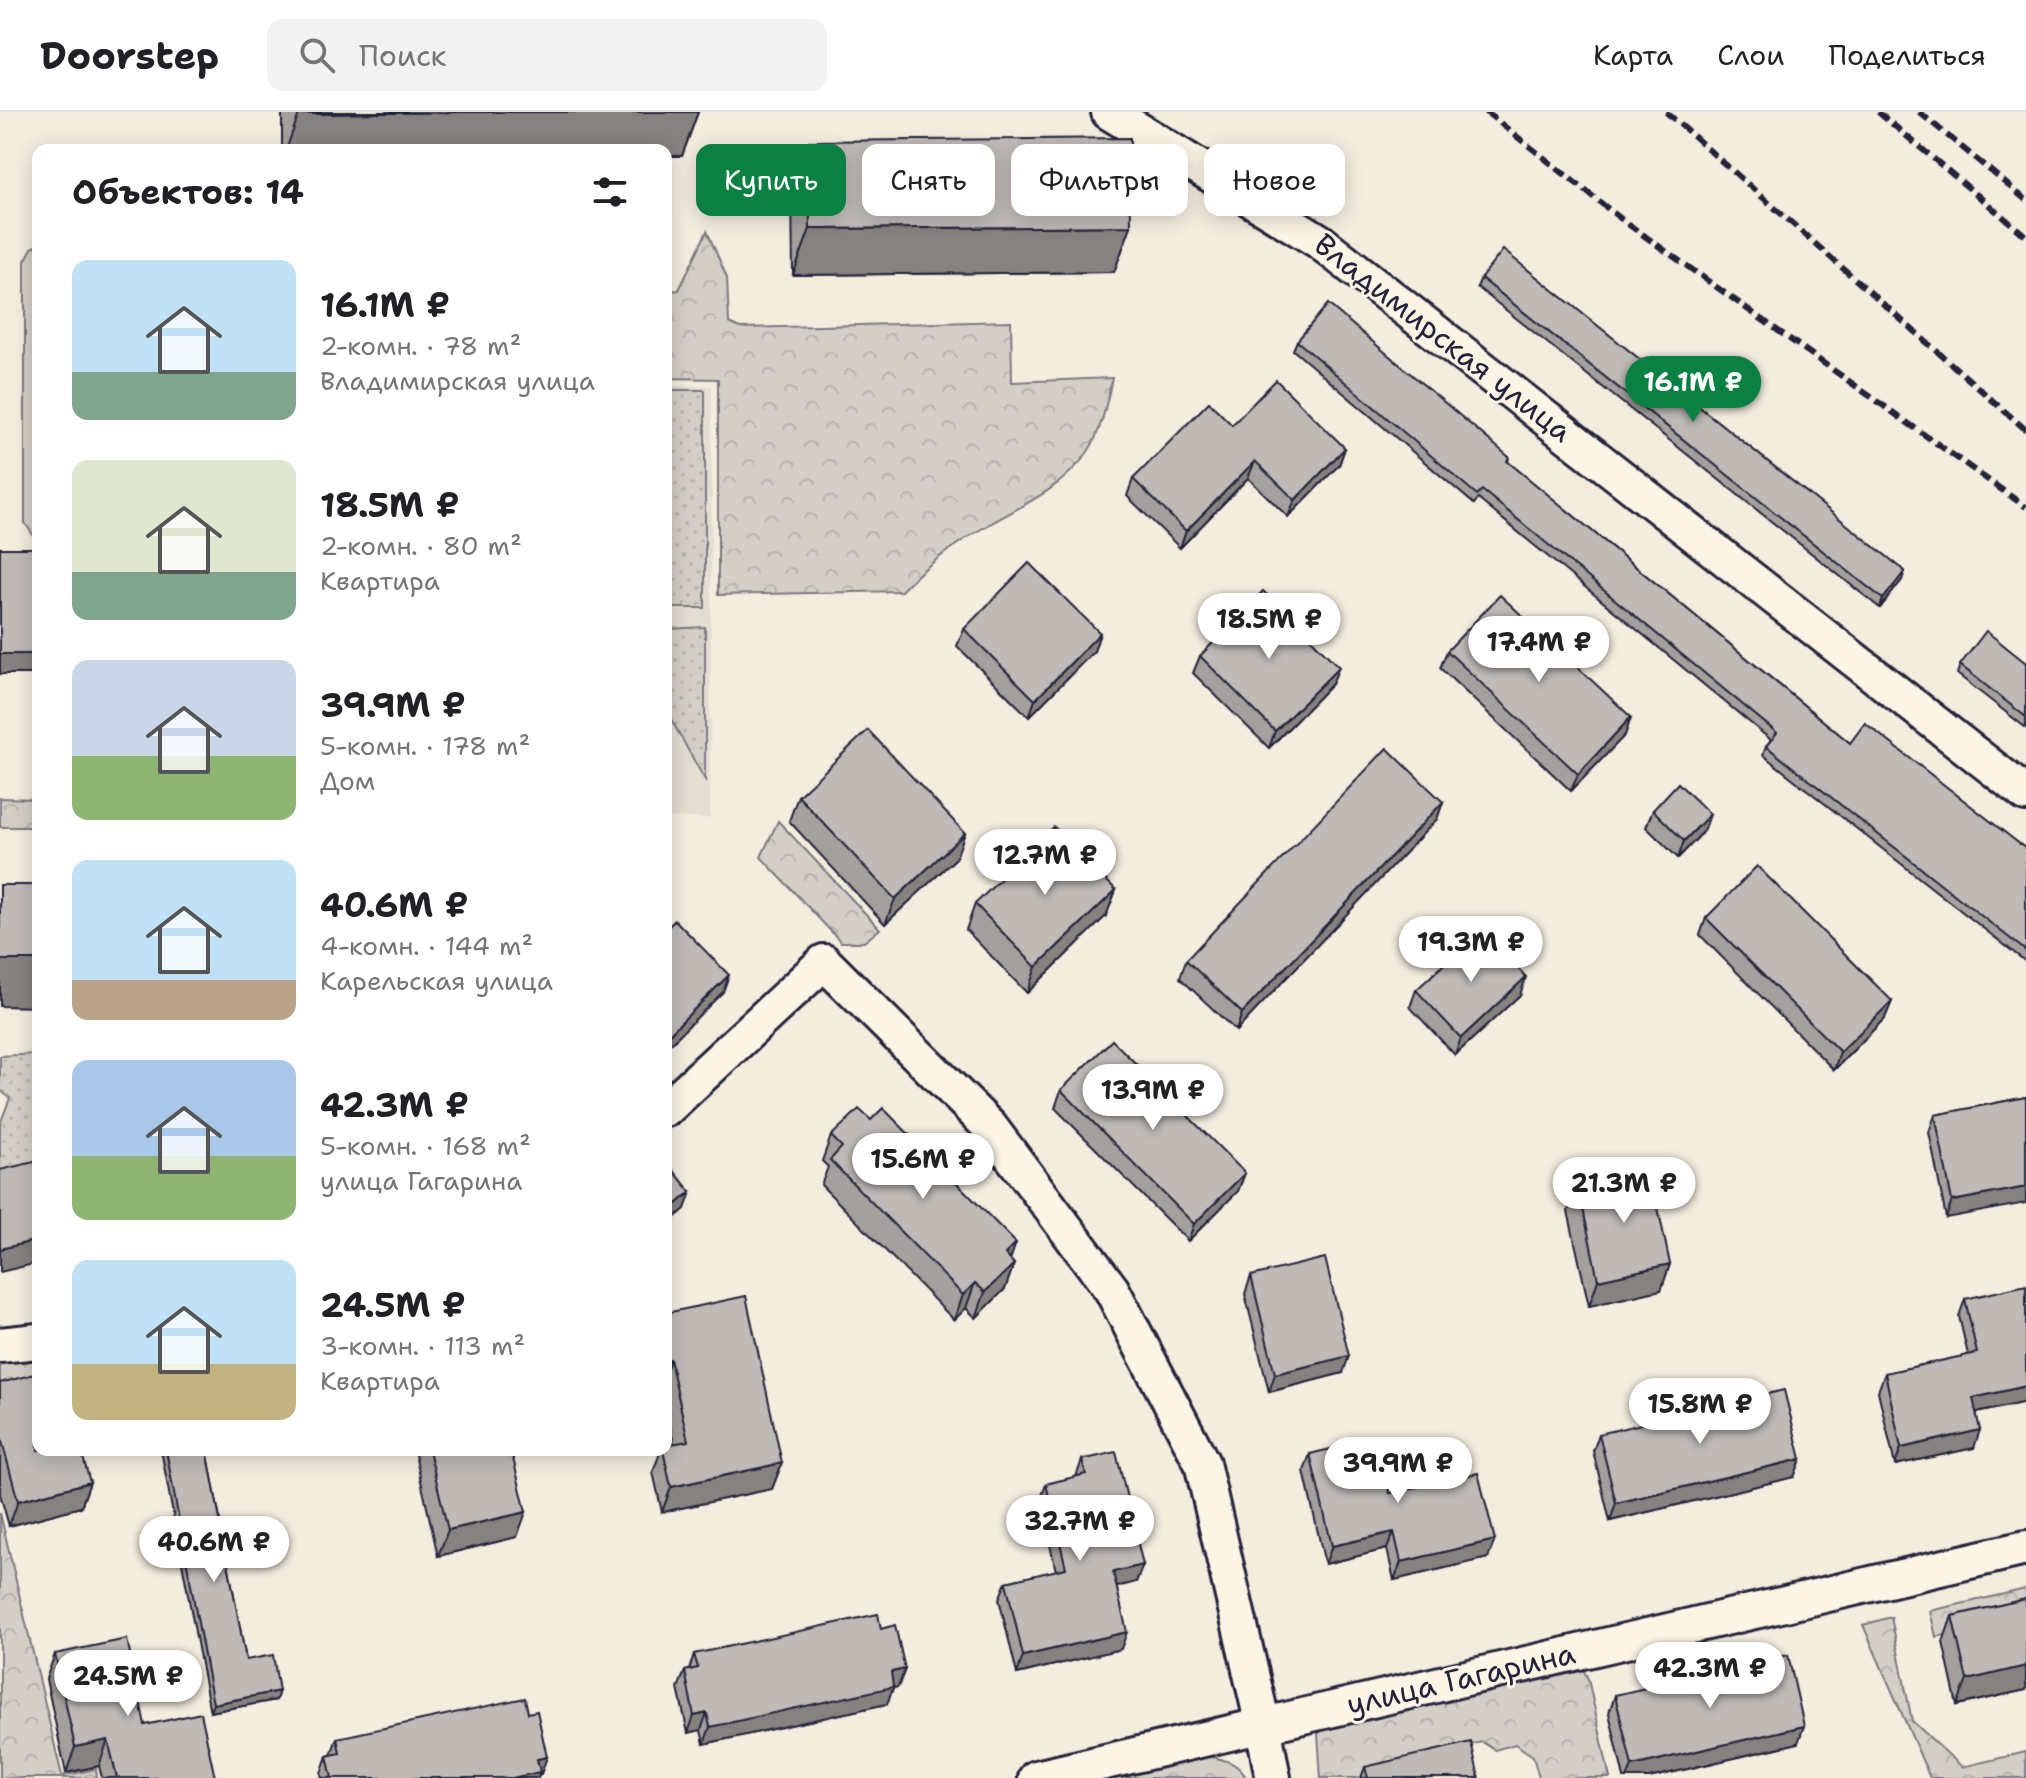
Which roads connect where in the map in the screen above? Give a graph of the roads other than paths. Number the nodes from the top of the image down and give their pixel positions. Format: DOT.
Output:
graph roads {
  1 [pos="1109,112"];
  2 [pos="2026,794"];
  3 [pos="672,1103"];
  4 [pos="32,1342"];
  5 [pos="0,1345"];
  6 [pos="2026,1548"];
  7 [pos="1263,1725"];
  8 [pos="1036,1778"];
  9 [pos="1273,1778"];
  1 -- 2 [label="street, Владимирская улица"];
  3 -- 7 [label="street"];
  4 -- 5 [label="street"];
  6 -- 7 [label="street, улица Гагарина"];
  7 -- 8 [label="street, улица Гагарина"];
  7 -- 9 [label="street"];
}
